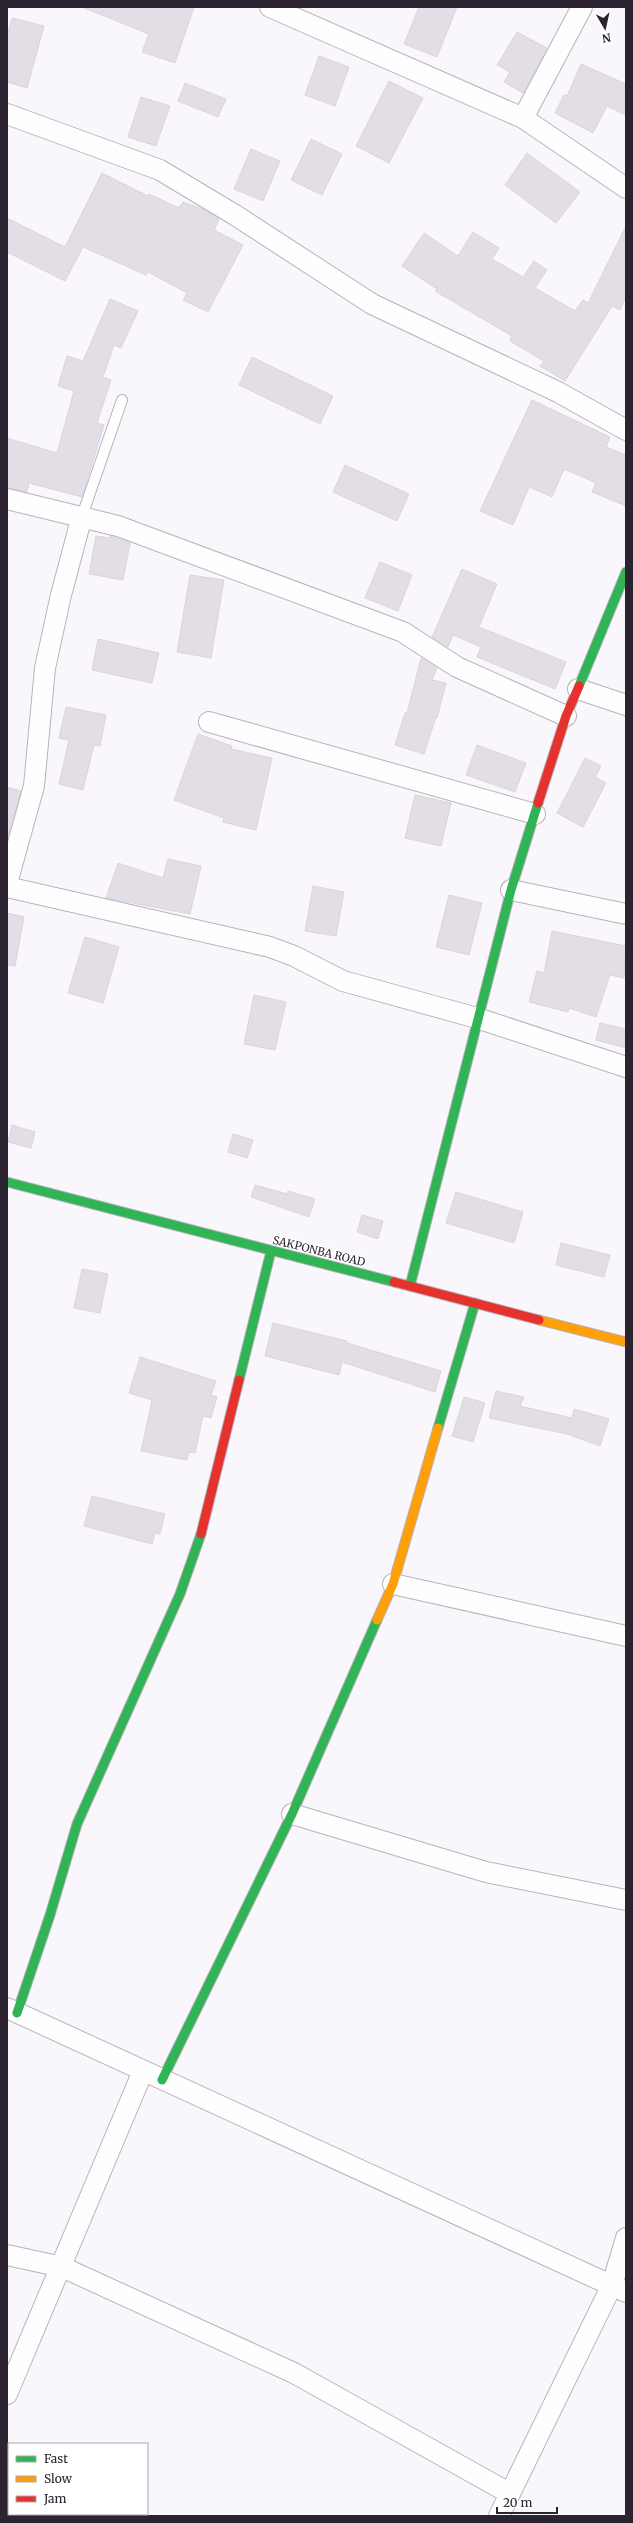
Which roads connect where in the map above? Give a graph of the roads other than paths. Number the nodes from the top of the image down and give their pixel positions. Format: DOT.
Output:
graph roads {
  1 [pos="270,7"];
  2 [pos="582,7"];
  3 [pos="7,114"];
  4 [pos="523,118"];
  5 [pos="626,188"];
  6 [pos="122,400"];
  7 [pos="626,430"];
  8 [pos="7,499"];
  9 [pos="82,516"];
  10 [pos="626,572"];
  11 [pos="578,689"];
  12 [pos="626,705"];
  13 [pos="566,716"];
  14 [pos="209,722"];
  15 [pos="535,814"];
  16 [pos="7,883"];
  17 [pos="7,887"];
  18 [pos="511,890"];
  19 [pos="626,914"];
  20 [pos="477,1018"];
  21 [pos="626,1067"];
  22 [pos="7,1182"];
  23 [pos="271,1251"];
  24 [pos="410,1286"];
  25 [pos="474,1303"];
  26 [pos="626,1342"];
  27 [pos="393,1584"];
  28 [pos="626,1636"];
  29 [pos="292,1814"];
  30 [pos="626,1900"];
  31 [pos="12,2010"];
  32 [pos="143,2071"];
  33 [pos="162,2080"];
  34 [pos="626,2238"];
  35 [pos="7,2255"];
  36 [pos="62,2267"];
  37 [pos="619,2289"];
  38 [pos="7,2394"];
  39 [pos="509,2493"];
  40 [pos="498,2516"];
  1 -- 4 [label="street"];
  2 -- 4 [label="street"];
  3 -- 7 [label="street"];
  4 -- 5 [label="street"];
  6 -- 9 [label="lane"];
  8 -- 9 [label="street"];
  9 -- 13 [label="street"];
  9 -- 16 [label="street"];
  10 -- 11 [label="street"];
  11 -- 12 [label="street"];
  11 -- 13 [label="street"];
  13 -- 15 [label="street"];
  14 -- 15 [label="street"];
  15 -- 18 [label="street"];
  17 -- 20 [label="street"];
  18 -- 19 [label="street"];
  18 -- 20 [label="street"];
  20 -- 21 [label="street"];
  20 -- 24 [label="street"];
  22 -- 23 [label="street, SAKPONBA ROAD"];
  23 -- 24 [label="street, SAKPONBA ROAD"];
  23 -- 31 [label="street"];
  24 -- 25 [label="street, SAKPONBA ROAD"];
  25 -- 26 [label="street, SAKPONBA ROAD"];
  25 -- 27 [label="street"];
  27 -- 28 [label="street"];
  27 -- 29 [label="street"];
  29 -- 30 [label="street"];
  29 -- 33 [label="street"];
  31 -- 32 [label="street"];
  32 -- 33 [label="street"];
  32 -- 36 [label="street"];
  33 -- 37 [label="street"];
  34 -- 37 [label="street"];
  35 -- 36 [label="street"];
  36 -- 38 [label="street"];
  36 -- 39 [label="street"];
  37 -- 39 [label="street"];
  39 -- 40 [label="street"];
}
